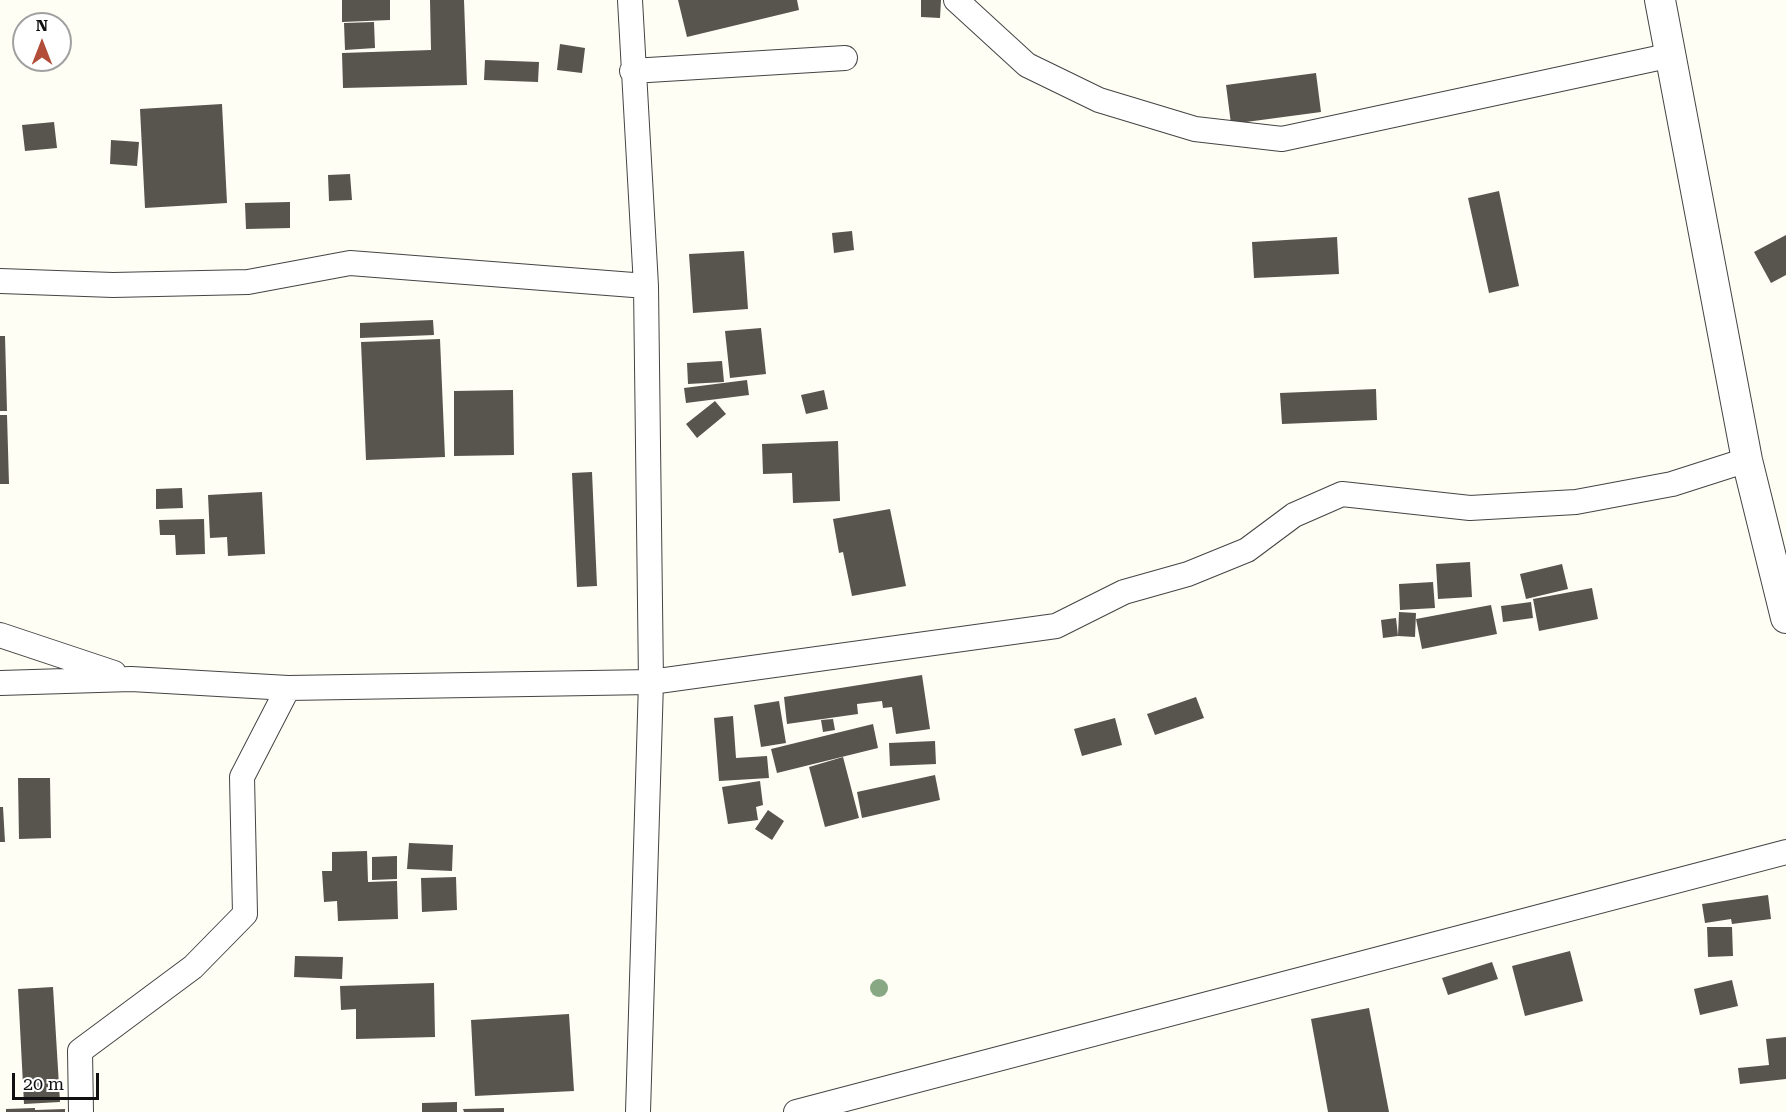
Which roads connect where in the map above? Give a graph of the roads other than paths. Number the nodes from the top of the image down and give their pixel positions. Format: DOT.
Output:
graph roads {
  1 [pos="630,0"];
  2 [pos="956,0"];
  3 [pos="1660,0"];
  4 [pos="1672,55"];
  5 [pos="845,58"];
  6 [pos="632,70"];
  7 [pos="0,281"];
  8 [pos="646,286"];
  9 [pos="1747,460"];
  10 [pos="1784,601"];
  11 [pos="0,635"];
  12 [pos="131,679"];
  13 [pos="651,682"];
  14 [pos="0,683"];
  15 [pos="288,688"];
  16 [pos="1786,852"];
  17 [pos="81,1112"];
  18 [pos="638,1112"];
  19 [pos="796,1112"];
  1 -- 6 [label="street"];
  2 -- 4 [label="street"];
  3 -- 4 [label="street"];
  4 -- 9 [label="street"];
  5 -- 6 [label="street"];
  6 -- 8 [label="street"];
  7 -- 8 [label="street"];
  8 -- 13 [label="street"];
  9 -- 10 [label="street"];
  9 -- 13 [label="street"];
  11 -- 12 [label="street"];
  12 -- 14 [label="street"];
  12 -- 15 [label="street"];
  13 -- 15 [label="street"];
  13 -- 18 [label="street"];
  15 -- 17 [label="street"];
  16 -- 19 [label="street"];
}
